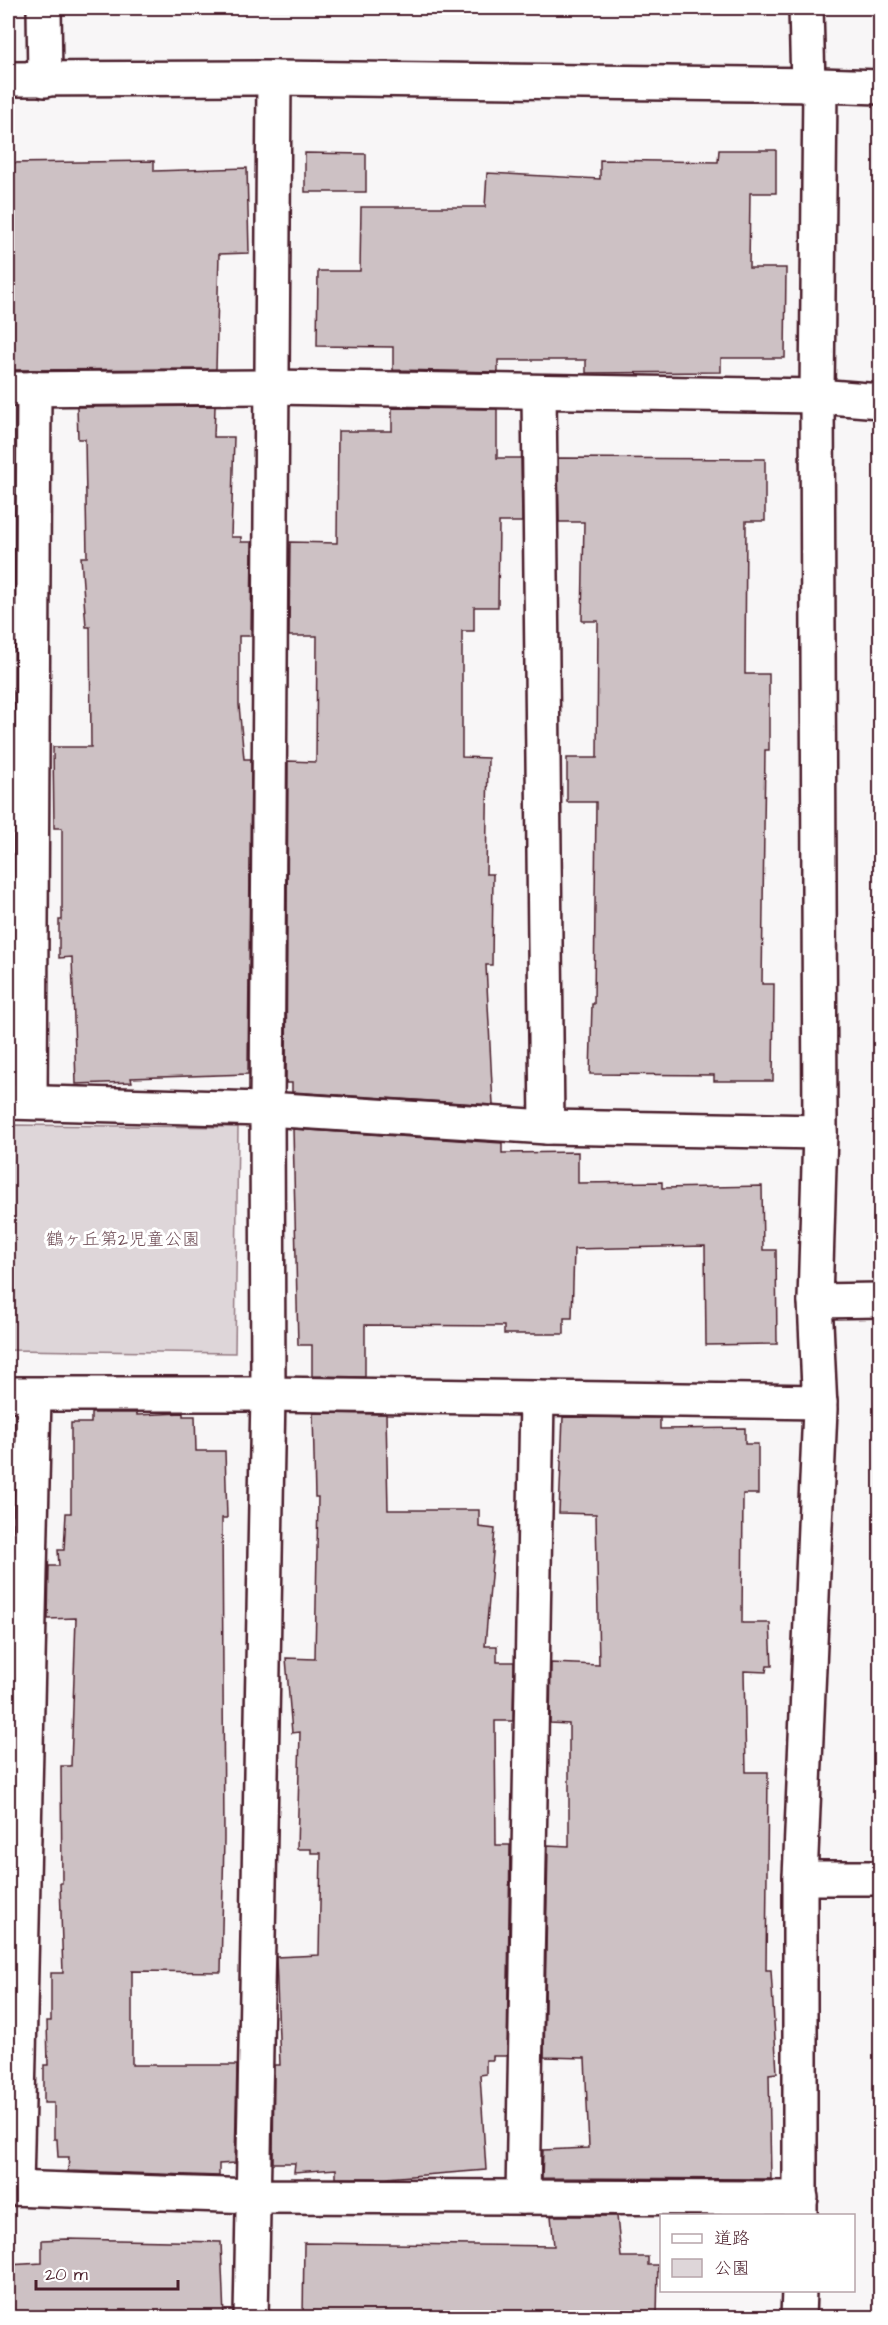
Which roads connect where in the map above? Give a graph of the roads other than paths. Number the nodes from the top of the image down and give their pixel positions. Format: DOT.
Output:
graph roads {
  1 [pos="44,8"];
  2 [pos="806,8"];
  3 [pos="274,78"];
  4 [pos="8,79"];
  5 [pos="45,80"];
  6 [pos="814,86"];
  7 [pos="880,87"];
  8 [pos="271,387"];
  9 [pos="21,388"];
  10 [pos="539,392"];
  11 [pos="817,396"];
  12 [pos="880,401"];
  13 [pos="19,1102"];
  14 [pos="267,1109"];
  15 [pos="548,1127"];
  16 [pos="820,1132"];
  17 [pos="880,1300"];
  18 [pos="815,1301"];
  19 [pos="21,1394"];
  20 [pos="268,1394"];
  21 [pos="537,1398"];
  22 [pos="820,1402"];
  23 [pos="800,1878"];
  24 [pos="880,1878"];
  25 [pos="12,2188"];
  26 [pos="255,2196"];
  27 [pos="524,2197"];
  28 [pos="801,2207"];
  29 [pos="799,2292"];
  30 [pos="251,2318"];
  31 [pos="798,2318"];
  1 -- 5 [label="street"];
  2 -- 6 [label="street"];
  3 -- 5 [label="street"];
  3 -- 6 [label="street"];
  3 -- 8 [label="street"];
  4 -- 5 [label="street"];
  6 -- 7 [label="street"];
  6 -- 11 [label="street"];
  8 -- 9 [label="street"];
  8 -- 10 [label="street"];
  8 -- 14 [label="street"];
  9 -- 13 [label="street"];
  10 -- 11 [label="street"];
  10 -- 15 [label="street"];
  11 -- 12 [label="street"];
  11 -- 16 [label="street"];
  13 -- 14 [label="street"];
  14 -- 15 [label="street"];
  14 -- 20 [label="street"];
  15 -- 16 [label="street"];
  16 -- 18 [label="street"];
  17 -- 18 [label="street"];
  18 -- 22 [label="street"];
  19 -- 20 [label="street"];
  19 -- 25 [label="street"];
  20 -- 21 [label="street"];
  20 -- 26 [label="street"];
  21 -- 22 [label="street"];
  21 -- 27 [label="street"];
  22 -- 23 [label="street"];
  23 -- 24 [label="street"];
  23 -- 28 [label="street"];
  25 -- 26 [label="street"];
  26 -- 27 [label="street"];
  26 -- 30 [label="street"];
  27 -- 28 [label="street"];
  29 -- 31 [label="street"];
}
